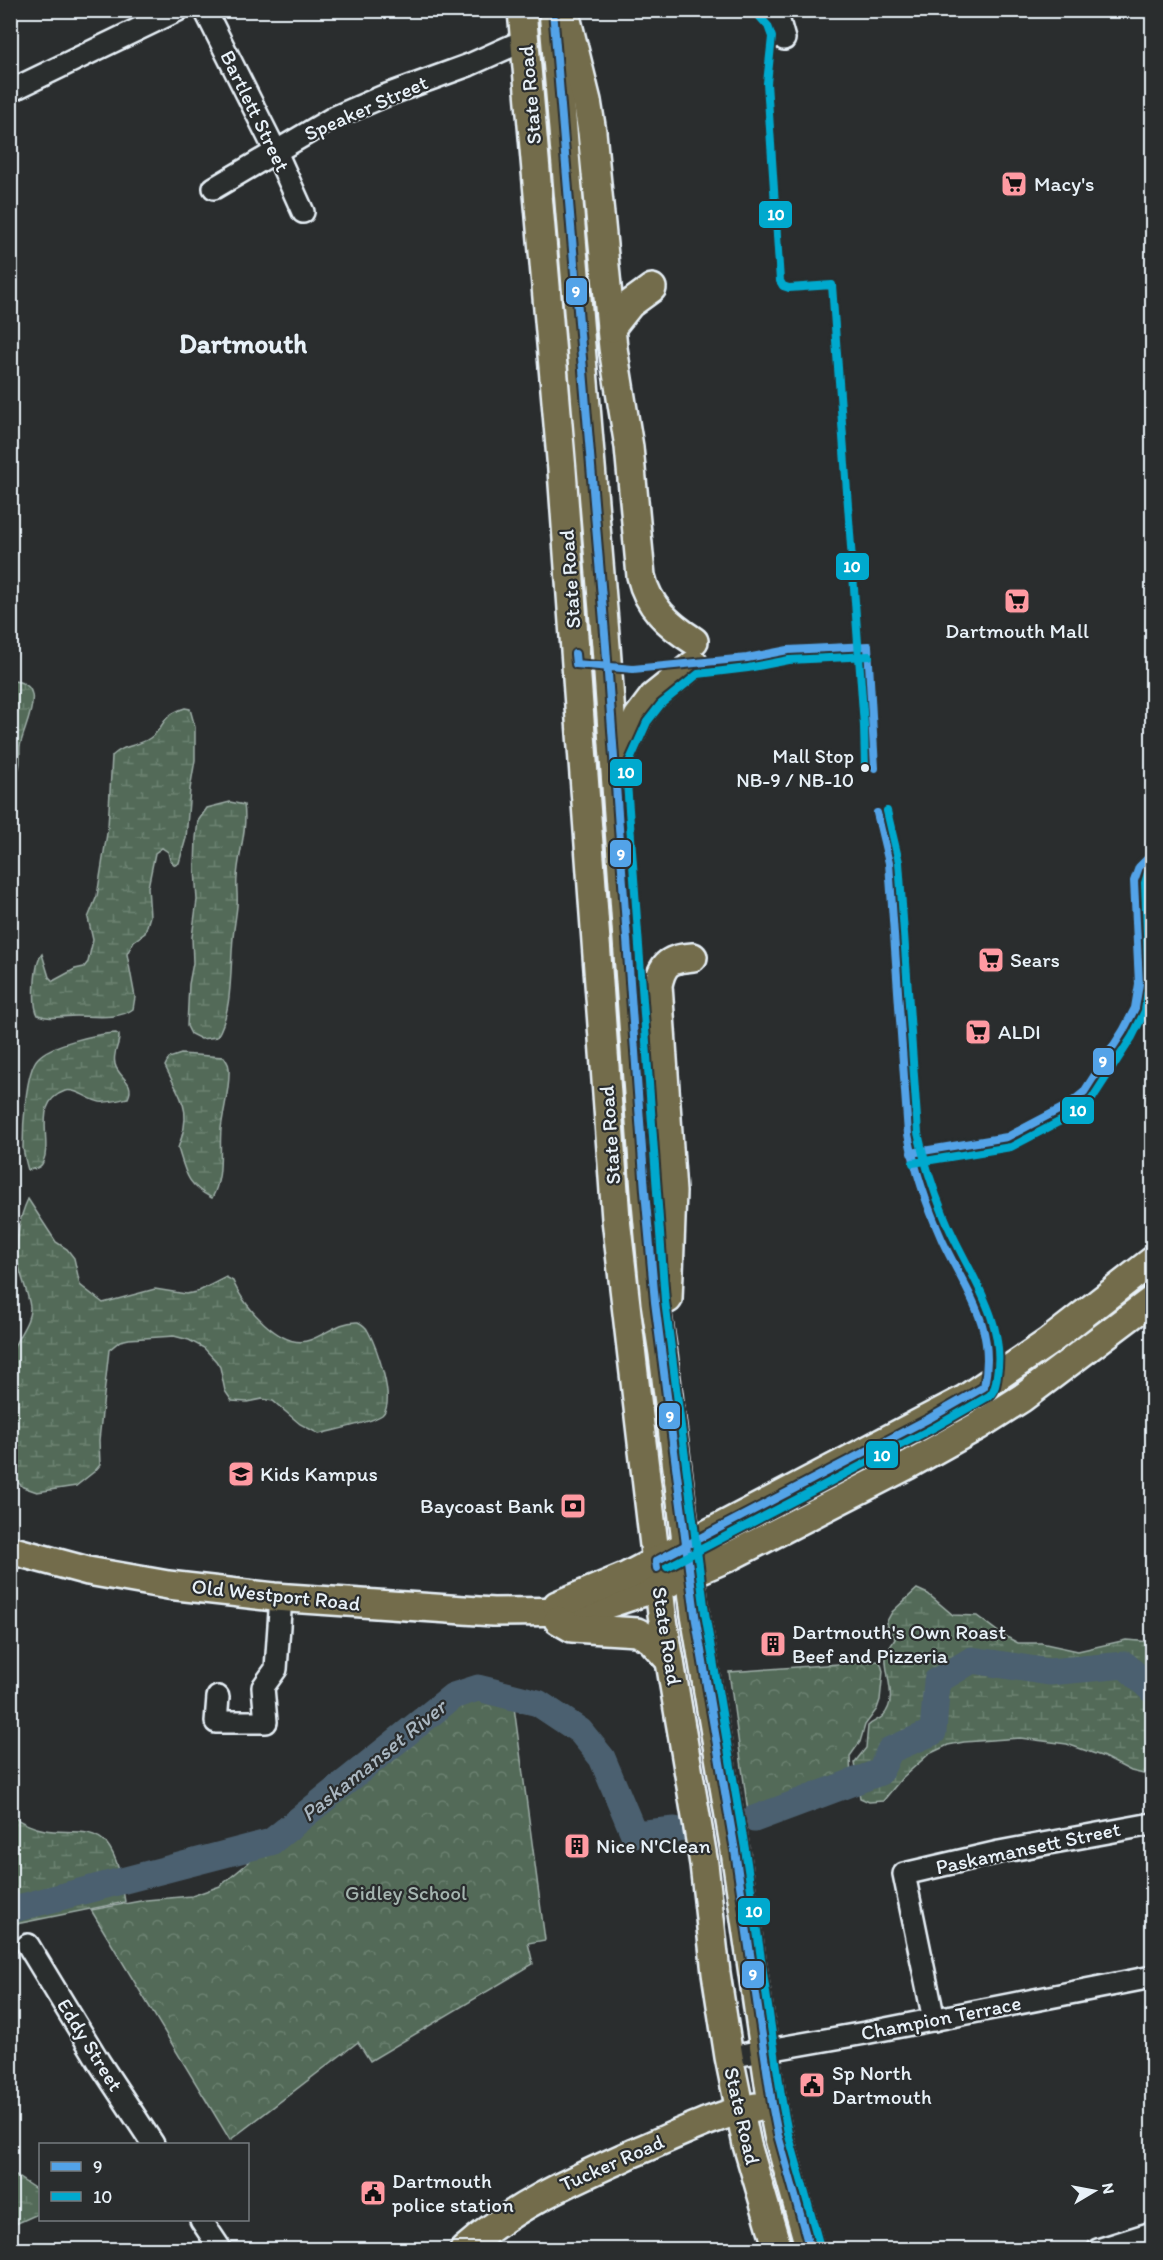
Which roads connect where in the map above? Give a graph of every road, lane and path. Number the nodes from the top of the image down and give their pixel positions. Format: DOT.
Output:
graph roads {
  1 [pos="178,10"];
  2 [pos="205,10"];
  3 [pos="522,10"];
  4 [pos="553,10"];
  5 [pos="564,10"];
  6 [pos="768,10"];
  7 [pos="784,39"];
  8 [pos="525,40"];
  9 [pos="10,91"];
  10 [pos="276,152"];
  11 [pos="214,188"];
  12 [pos="303,212"];
  13 [pos="605,264"];
  14 [pos="611,328"];
  15 [pos="620,393"];
  16 [pos="599,555"];
  17 [pos="615,767"];
  18 [pos="693,957"];
  19 [pos="1152,1261"];
  20 [pos="1152,1300"];
  21 [pos="663,1354"];
  22 [pos="687,1545"];
  23 [pos="10,1550"];
  24 [pos="656,1561"];
  25 [pos="690,1575"];
  26 [pos="659,1587"];
  27 [pos="281,1597"];
  28 [pos="545,1611"];
  29 [pos="670,1661"];
  30 [pos="218,1697"];
  31 [pos="1152,1824"];
  32 [pos="28,1945"];
  33 [pos="1152,1977"];
  34 [pos="934,2020"];
  35 [pos="764,2051"];
  36 [pos="729,2056"];
  37 [pos="772,2104"];
  38 [pos="739,2110"];
  39 [pos="152,2143"];
  40 [pos="202,2221"];
  41 [pos="1152,2233"];
  42 [pos="220,2250"];
  43 [pos="464,2250"];
  44 [pos="778,2250"];
  45 [pos="810,2250"];
  46 [pos="1098,2250"];
  1 -- 9 [label="street"];
  2 -- 10 [label="street, Bartlett Street"];
  3 -- 8 [label="main road, State Road"];
  4 -- 16 [label="main road, State Road"];
  5 -- 13 [label="main road"];
  6 -- 7 [label="street"];
  8 -- 10 [label="street, Speaker Street"];
  8 -- 24 [label="main road, State Road"];
  10 -- 11 [label="street, Speaker Street"];
  10 -- 12 [label="street, Bartlett Street"];
  13 -- 14 [label="main road"];
  13 -- 14 [label="main road"];
  14 -- 15 [label="main road"];
  15 -- 16 [label="main road"];
  15 -- 17 [label="main road"];
  16 -- 17 [label="main road, State Road"];
  17 -- 21 [label="main road, State Road"];
  18 -- 21 [label="main road"];
  19 -- 22 [label="main road, Old Westport Road"];
  20 -- 25 [label="main road, Old Westport Road"];
  21 -- 22 [label="main road, State Road"];
  22 -- 24 [label="main road, Old Westport Road"];
  22 -- 25 [label="main road, State Road"];
  23 -- 27 [label="main road, Old Westport Road"];
  24 -- 26 [label="main road, State Road"];
  24 -- 28 [label="main road, Old Westport Road"];
  25 -- 26 [label="main road, Old Westport Road"];
  25 -- 35 [label="main road, State Road"];
  26 -- 28 [label="main road, Old Westport Road"];
  26 -- 29 [label="main road, State Road"];
  27 -- 28 [label="main road, Old Westport Road"];
  27 -- 30 [label="street"];
  28 -- 29 [label="main road"];
  29 -- 36 [label="main road, State Road"];
  31 -- 34 [label="street, Paskamansett Street"];
  32 -- 39 [label="street, Eddy Street"];
  33 -- 34 [label="street, Champion Terrace"];
  34 -- 35 [label="street, Champion Terrace"];
  35 -- 36 [label="street, Champion Terrace"];
  35 -- 37 [label="main road, State Road"];
  36 -- 38 [label="main road, State Road"];
  37 -- 38 [label="main road, Tucker Road"];
  37 -- 45 [label="main road, State Road"];
  38 -- 43 [label="main road, Tucker Road"];
  38 -- 44 [label="main road, State Road"];
  40 -- 42 [label="street"];
  41 -- 46 [label="street"];
}
